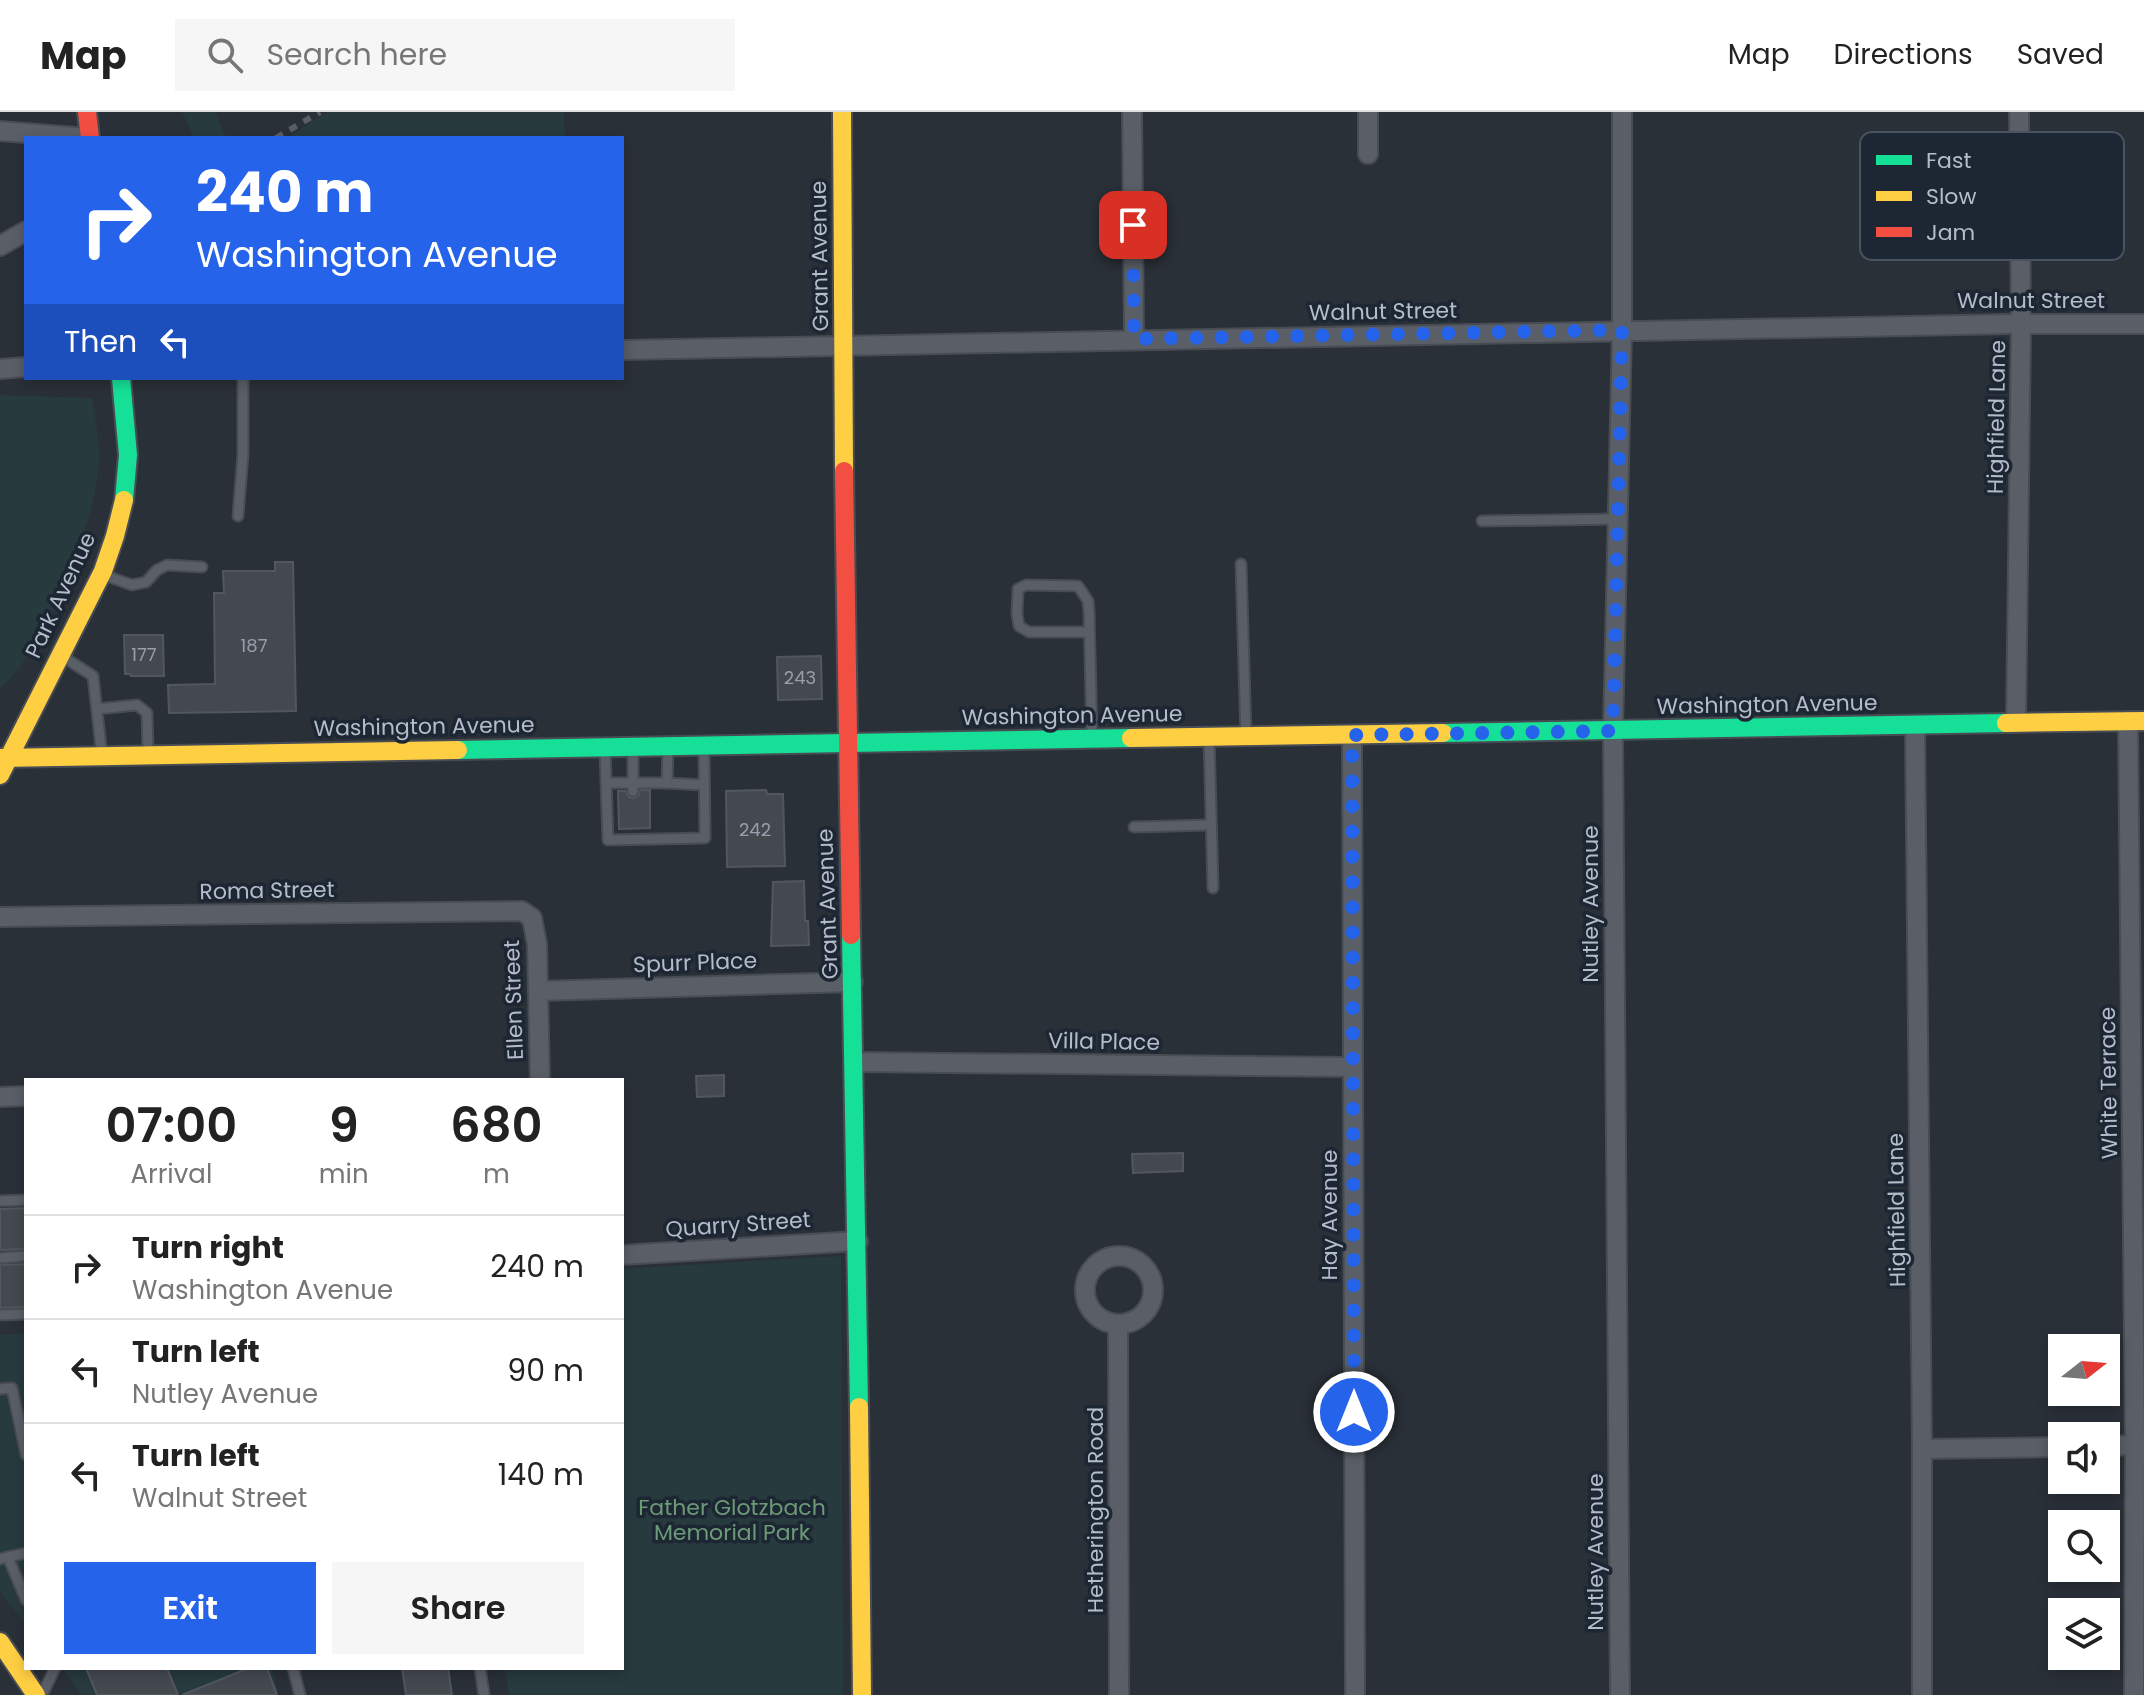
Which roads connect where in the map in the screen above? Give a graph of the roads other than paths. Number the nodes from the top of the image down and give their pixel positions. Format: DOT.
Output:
graph roads {
  1 [pos="87,112"];
  2 [pos="842,112"];
  3 [pos="1132,112"];
  4 [pos="1368,112"];
  5 [pos="1622,112"];
  6 [pos="2019,112"];
  7 [pos="0,131"];
  8 [pos="2019,132"];
  9 [pos="63,136"];
  10 [pos="88,136"];
  11 [pos="1368,154"];
  12 [pos="24,232"];
  13 [pos="0,246"];
  14 [pos="2020,260"];
  15 [pos="2021,324"];
  16 [pos="2144,324"];
  17 [pos="1622,330"];
  18 [pos="1134,339"];
  19 [pos="844,344"];
  20 [pos="624,350"];
  21 [pos="24,367"];
  22 [pos="0,369"];
  23 [pos="121,380"];
  24 [pos="243,380"];
  25 [pos="238,516"];
  26 [pos="1618,519"];
  27 [pos="1482,521"];
  28 [pos="1241,564"];
  29 [pos="202,567"];
  30 [pos="100,574"];
  31 [pos="1089,632"];
  32 [pos="59,655"];
  33 [pos="97,709"];
  34 [pos="2136,721"];
  35 [pos="2016,723"];
  36 [pos="1915,725"];
  37 [pos="1613,731"];
  38 [pos="1352,735"];
  39 [pos="1246,736"];
  40 [pos="1209,737"];
  41 [pos="1092,739"];
  42 [pos="846,743"];
  43 [pos="704,745"];
  44 [pos="668,746"];
  45 [pos="605,747"];
  46 [pos="633,747"];
  47 [pos="149,755"];
  48 [pos="102,756"];
  49 [pos="2,763"];
  50 [pos="607,783"];
  51 [pos="667,783"];
  52 [pos="704,785"];
  53 [pos="633,787"];
  54 [pos="1211,825"];
  55 [pos="1134,827"];
  56 [pos="1213,888"];
  57 [pos="0,917"];
  58 [pos="532,918"];
  59 [pos="853,982"];
  60 [pos="538,991"];
  61 [pos="855,1062"];
  62 [pos="1353,1067"];
  63 [pos="540,1078"];
  64 [pos="24,1096"];
  65 [pos="0,1097"];
  66 [pos="24,1200"];
  67 [pos="0,1201"];
  68 [pos="858,1241"];
  69 [pos="624,1255"];
  70 [pos="24,1256"];
  71 [pos="0,1258"];
  72 [pos="24,1314"];
  73 [pos="0,1315"];
  74 [pos="1118,1325"];
  75 [pos="0,1389"];
  76 [pos="24,1445"];
  77 [pos="2135,1445"];
  78 [pos="2120,1446"];
  79 [pos="2048,1447"];
  80 [pos="1922,1449"];
  81 [pos="24,1553"];
  82 [pos="4,1558"];
  83 [pos="24,1596"];
  84 [pos="0,1642"];
  85 [pos="54,1670"];
  86 [pos="294,1670"];
  87 [pos="480,1670"];
  88 [pos="36,1695"];
  89 [pos="42,1695"];
  90 [pos="300,1695"];
  91 [pos="484,1695"];
  92 [pos="862,1695"];
  93 [pos="1119,1695"];
  94 [pos="1355,1695"];
  95 [pos="1620,1695"];
  96 [pos="1922,1695"];
  97 [pos="2134,1695"];
  1 -- 10 [label="main road"];
  2 -- 19 [label="main road, Grant Avenue"];
  3 -- 18 [label="street"];
  4 -- 11 [label="street"];
  5 -- 17 [label="street, Nutley Avenue"];
  6 -- 8 [label="street, Highfield Lane"];
  7 -- 9 [label="street"];
  12 -- 13 [label="street"];
  14 -- 15 [label="street, Highfield Lane"];
  15 -- 16 [label="street, Walnut Street"];
  15 -- 17 [label="street, Walnut Street"];
  15 -- 35 [label="street, Highfield Lane"];
  17 -- 18 [label="street, Walnut Street"];
  17 -- 26 [label="street, Nutley Avenue"];
  18 -- 19 [label="street, Walnut Street"];
  19 -- 20 [label="street, Walnut Street"];
  19 -- 42 [label="main road, Grant Avenue"];
  21 -- 22 [label="street"];
  23 -- 30 [label="main road, Park Avenue"];
  24 -- 25 [label="lane"];
  26 -- 27 [label="lane"];
  26 -- 37 [label="street, Nutley Avenue"];
  28 -- 39 [label="lane"];
  29 -- 30 [label="lane"];
  30 -- 32 [label="main road, Park Avenue"];
  31 -- 31 [label="lane"];
  31 -- 41 [label="lane"];
  32 -- 33 [label="lane"];
  32 -- 49 [label="main road, Park Avenue"];
  33 -- 47 [label="lane"];
  33 -- 48 [label="lane"];
  34 -- 35 [label="main road, Washington Avenue"];
  34 -- 77 [label="street, White Terrace"];
  35 -- 36 [label="main road, Washington Avenue"];
  36 -- 37 [label="main road, Washington Avenue"];
  36 -- 80 [label="street, Highfield Lane"];
  37 -- 38 [label="main road, Washington Avenue"];
  37 -- 95 [label="street, Nutley Avenue"];
  38 -- 39 [label="main road, Washington Avenue"];
  38 -- 62 [label="street, Hay Avenue"];
  39 -- 40 [label="main road, Washington Avenue"];
  40 -- 41 [label="main road, Washington Avenue"];
  40 -- 54 [label="lane"];
  41 -- 42 [label="main road, Washington Avenue"];
  42 -- 43 [label="main road, Washington Avenue"];
  42 -- 59 [label="main road, Grant Avenue"];
  43 -- 44 [label="main road, Washington Avenue"];
  43 -- 52 [label="lane"];
  44 -- 46 [label="main road, Washington Avenue"];
  44 -- 51 [label="lane"];
  45 -- 46 [label="main road, Washington Avenue"];
  45 -- 47 [label="main road, Washington Avenue"];
  45 -- 50 [label="lane"];
  46 -- 53 [label="lane"];
  47 -- 48 [label="main road, Washington Avenue"];
  48 -- 49 [label="main road, Washington Avenue"];
  50 -- 52 [label="lane"];
  50 -- 53 [label="lane"];
  51 -- 52 [label="lane"];
  51 -- 53 [label="lane"];
  54 -- 55 [label="lane"];
  54 -- 56 [label="lane"];
  57 -- 58 [label="street, Roma Street"];
  58 -- 60 [label="street, Ellen Street"];
  59 -- 60 [label="street, Spurr Place"];
  59 -- 61 [label="main road, Grant Avenue"];
  60 -- 63 [label="street, Ellen Street"];
  61 -- 62 [label="street, Villa Place"];
  61 -- 68 [label="main road, Grant Avenue"];
  62 -- 94 [label="street, Hay Avenue"];
  64 -- 65 [label="street"];
  66 -- 67 [label="lane"];
  68 -- 69 [label="street, Quarry Street"];
  68 -- 92 [label="main road, Grant Avenue"];
  70 -- 71 [label="lane"];
  72 -- 73 [label="lane"];
  74 -- 93 [label="street, Hetherington Road"];
  75 -- 76 [label="lane"];
  77 -- 78 [label="street"];
  77 -- 97 [label="street, White Terrace"];
  79 -- 80 [label="street"];
  80 -- 96 [label="street, Highfield Lane"];
  81 -- 82 [label="lane"];
  82 -- 83 [label="lane"];
  84 -- 88 [label="main road"];
  85 -- 89 [label="lane"];
  86 -- 90 [label="lane"];
  87 -- 91 [label="lane"];
}
